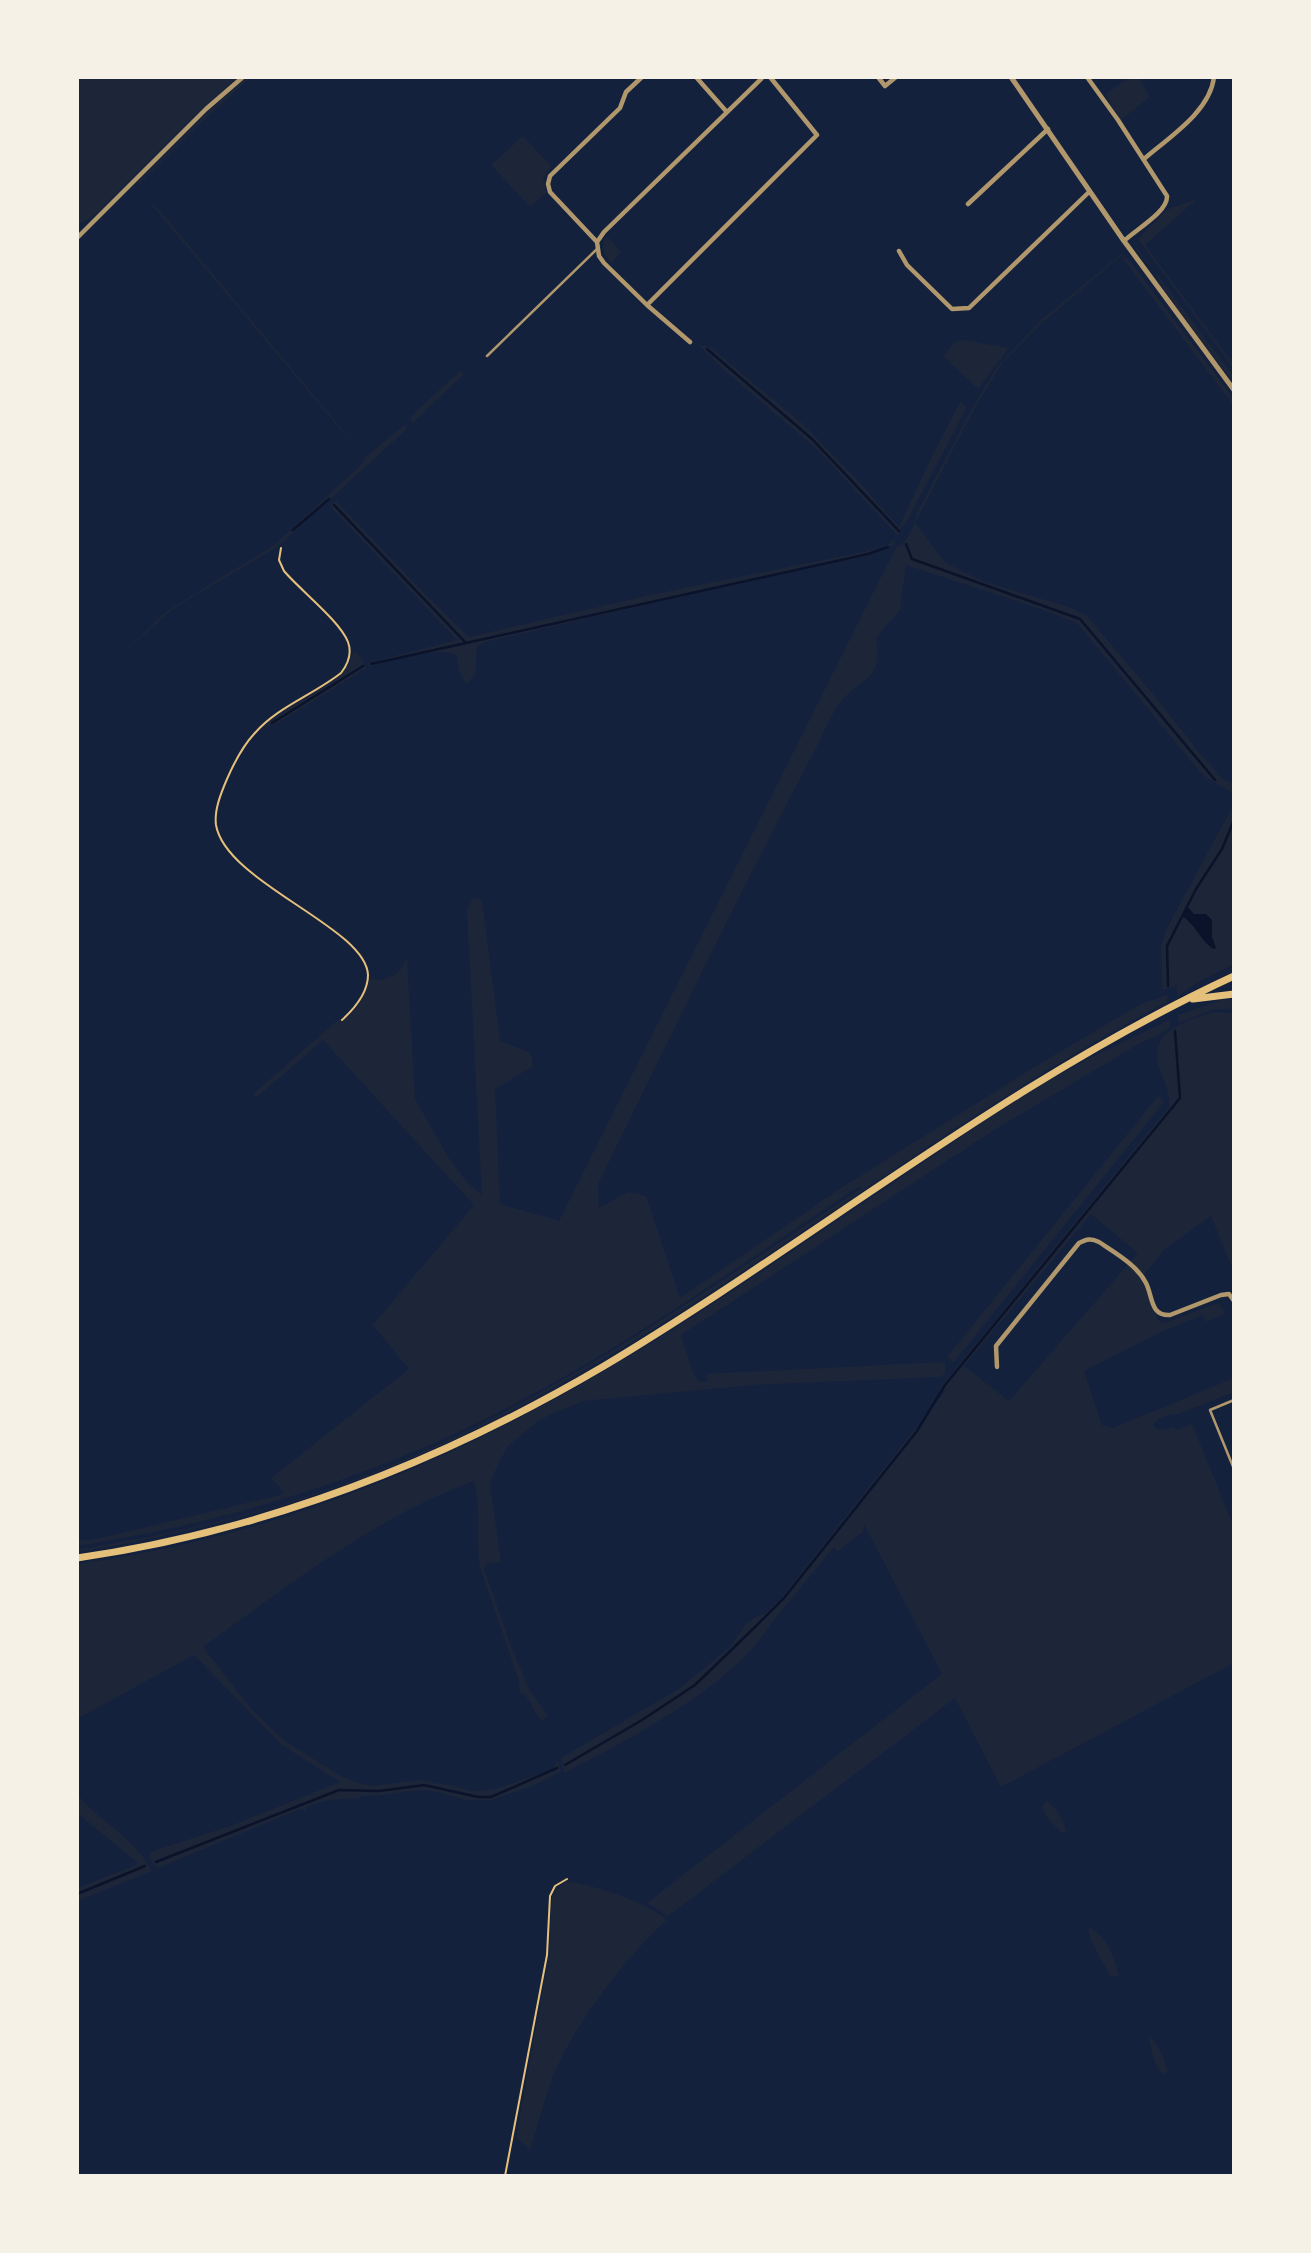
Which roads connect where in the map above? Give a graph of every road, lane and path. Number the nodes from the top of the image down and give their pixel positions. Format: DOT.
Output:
graph roads {
  1 [pos="243,77"];
  2 [pos="642,77"];
  3 [pos="696,77"];
  4 [pos="764,77"];
  5 [pos="770,77"];
  6 [pos="878,77"];
  7 [pos="897,77"];
  8 [pos="1011,77"];
  9 [pos="1087,77"];
  10 [pos="1214,77"];
  11 [pos="726,111"];
  12 [pos="1048,129"];
  13 [pos="1144,159"];
  14 [pos="1089,192"];
  15 [pos="968,204"];
  16 [pos="77,238"];
  17 [pos="1124,241"];
  18 [pos="597,242"];
  19 [pos="597,249"];
  20 [pos="899,251"];
  21 [pos="647,305"];
  22 [pos="690,342"];
  23 [pos="487,356"];
  24 [pos="1234,390"];
  25 [pos="281,548"];
  26 [pos="1234,976"];
  27 [pos="1234,994"];
  28 [pos="1185,1000"];
  29 [pos="342,1020"];
  30 [pos="1234,1301"];
  31 [pos="998,1367"];
  32 [pos="1234,1400"];
  33 [pos="1234,1469"];
  34 [pos="77,1558"];
  35 [pos="567,1879"];
  36 [pos="505,2176"];
  1 -- 16 [label="street"];
  2 -- 18 [label="street"];
  3 -- 11 [label="street"];
  4 -- 11 [label="street"];
  5 -- 21 [label="street"];
  6 -- 7 [label="street"];
  8 -- 12 [label="street"];
  9 -- 13 [label="street"];
  10 -- 13 [label="street"];
  11 -- 18 [label="street"];
  12 -- 14 [label="street"];
  12 -- 15 [label="street"];
  13 -- 17 [label="street"];
  14 -- 17 [label="street"];
  14 -- 20 [label="street"];
  17 -- 24 [label="street"];
  18 -- 19 [label="street"];
  19 -- 21 [label="street"];
  19 -- 23 [label="lane"];
  21 -- 22 [label="street"];
  25 -- 29 [label="path"];
  26 -- 28 [label="highway"];
  27 -- 28 [label="highway"];
  28 -- 34 [label="highway"];
  30 -- 31 [label="street"];
  32 -- 33 [label="lane"];
  35 -- 36 [label="path"];
}
